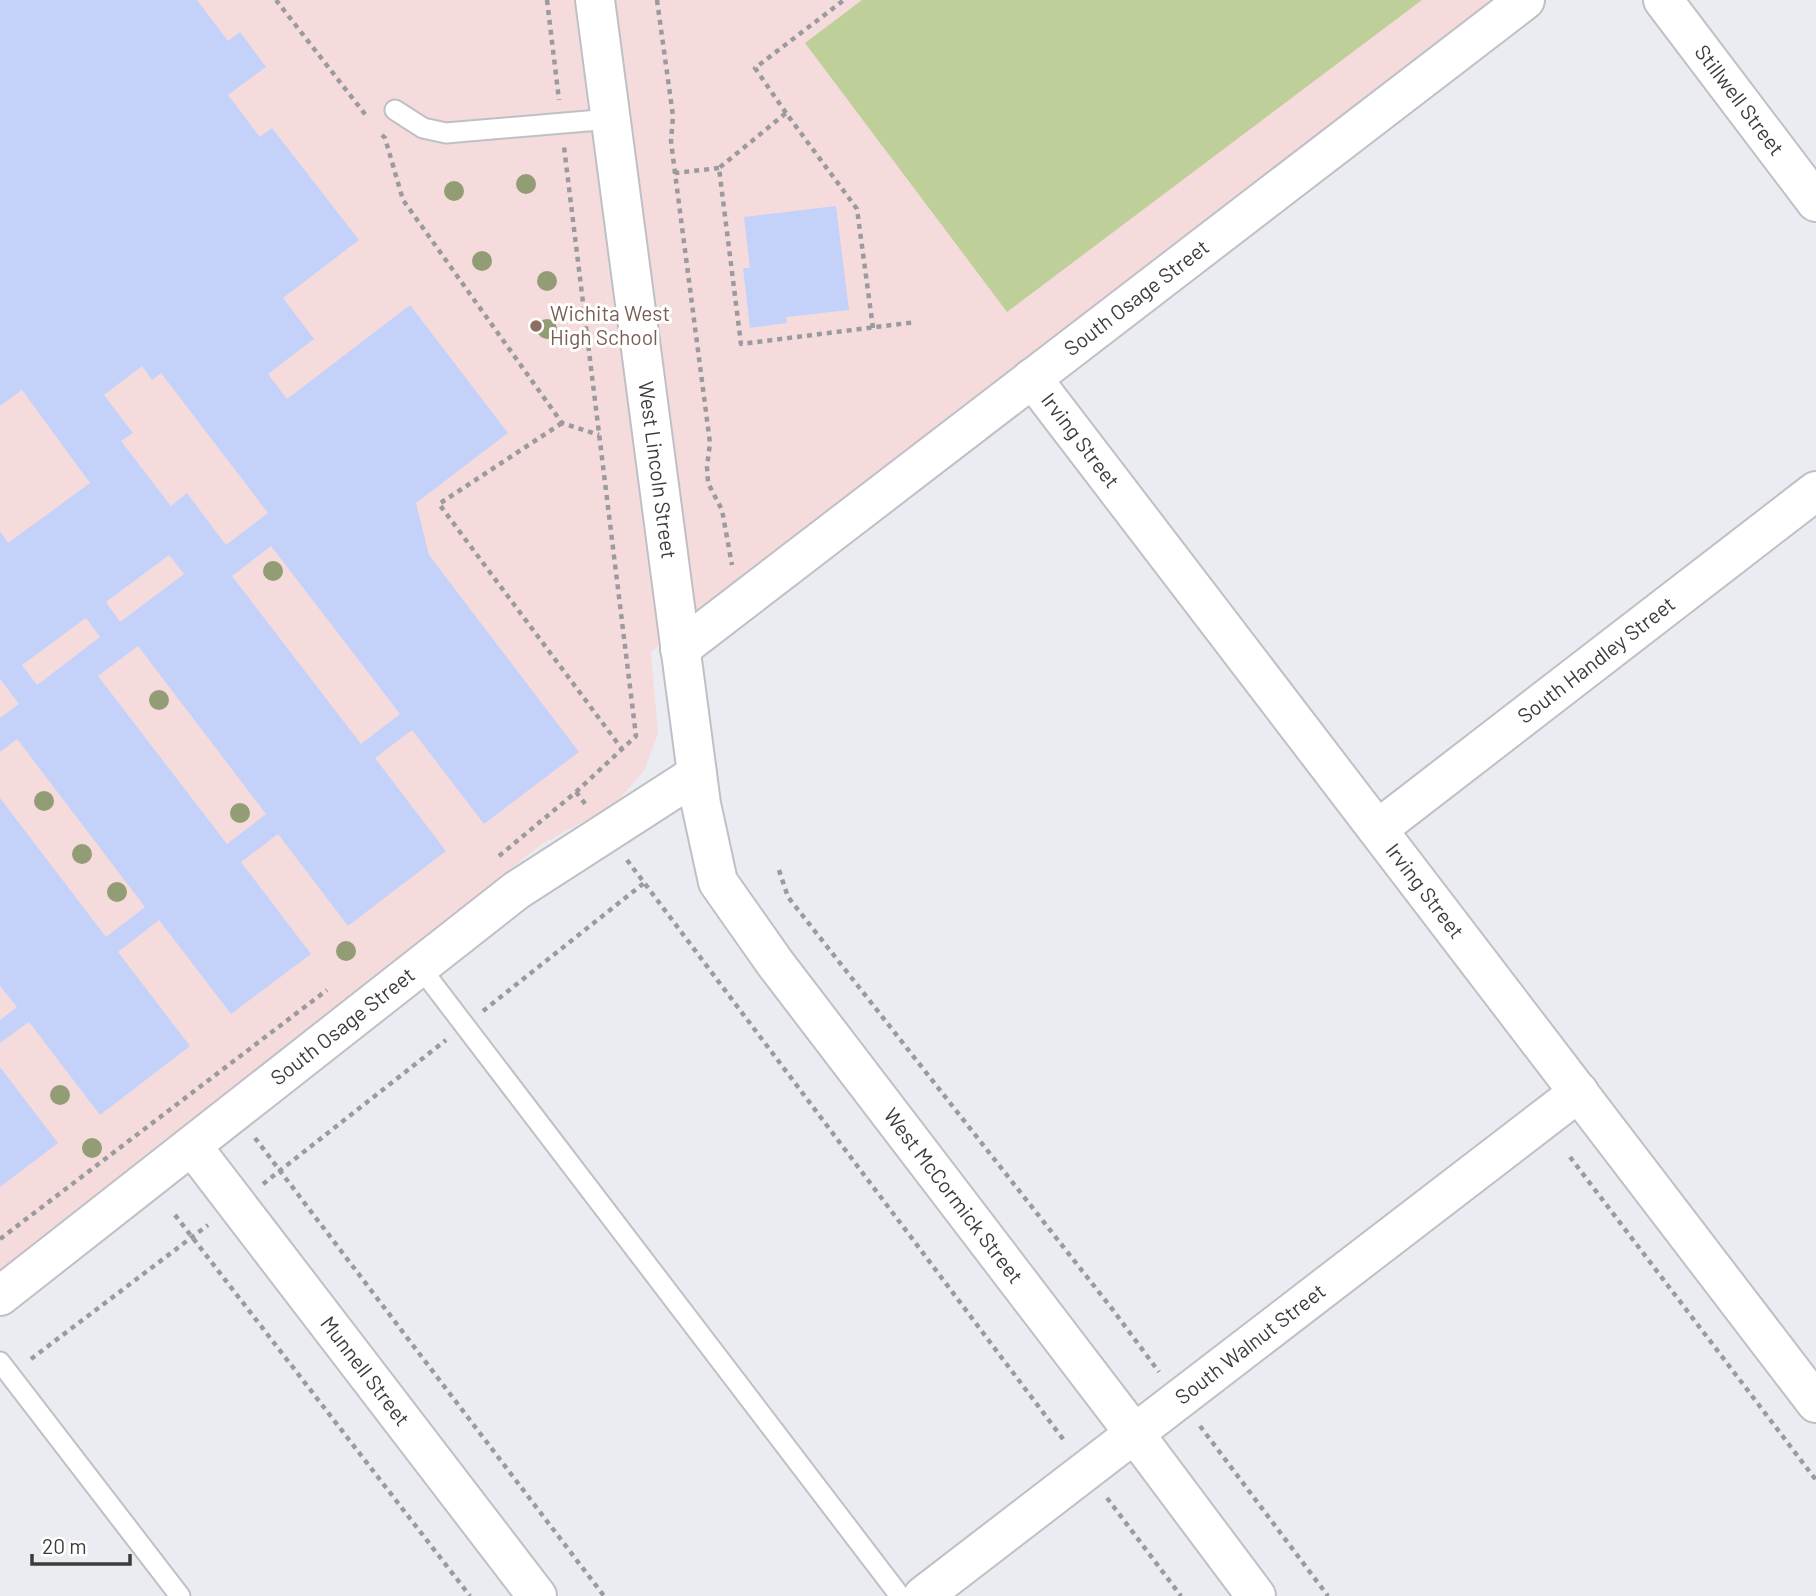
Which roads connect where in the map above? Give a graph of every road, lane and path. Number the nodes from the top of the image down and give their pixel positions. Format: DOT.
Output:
graph roads {
  1 [pos="276,0"];
  2 [pos="547,0"];
  3 [pos="595,0"];
  4 [pos="657,0"];
  5 [pos="844,0"];
  6 [pos="1525,0"];
  7 [pos="1663,0"];
  8 [pos="395,110"];
  9 [pos="786,113"];
  10 [pos="611,119"];
  11 [pos="561,123"];
  12 [pos="719,168"];
  13 [pos="675,173"];
  14 [pos="1816,202"];
  15 [pos="916,322"];
  16 [pos="873,328"];
  17 [pos="1032,378"];
  18 [pos="562,423"];
  19 [pos="599,435"];
  20 [pos="1816,491"];
  21 [pos="739,604"];
  22 [pos="680,649"];
  23 [pos="622,750"];
  24 [pos="696,774"];
  25 [pos="576,792"];
  26 [pos="1378,829"];
  27 [pos="606,832"];
  28 [pos="491,863"];
  29 [pos="779,870"];
  30 [pos="644,883"];
  31 [pos="419,967"];
  32 [pos="329,988"];
  33 [pos="464,1026"];
  34 [pos="1579,1092"];
  35 [pos="235,1112"];
  36 [pos="192,1146"];
  37 [pos="1570,1157"];
  38 [pos="280,1171"];
  39 [pos="236,1204"];
  40 [pos="175,1215"];
  41 [pos="192,1237"];
  42 [pos="0,1239"];
  43 [pos="0,1296"];
  44 [pos="5,1369"];
  45 [pos="1179,1398"];
  46 [pos="1816,1403"];
  47 [pos="1134,1433"];
  48 [pos="1086,1470"];
  49 [pos="1816,1480"];
  50 [pos="180,1596"];
  51 [pos="470,1596"];
  52 [pos="537,1596"];
  53 [pos="604,1596"];
  54 [pos="900,1596"];
  55 [pos="923,1596"];
  56 [pos="1181,1596"];
  57 [pos="1256,1596"];
  58 [pos="1328,1596"];
  1 -- 18 [label="path"];
  2 -- 11 [label="path"];
  3 -- 10 [label="street, West Lincoln Street"];
  4 -- 13 [label="path"];
  5 -- 9 [label="path"];
  6 -- 17 [label="street, South Osage Street"];
  7 -- 14 [label="street, Stillwell Street"];
  8 -- 11 [label="lane"];
  9 -- 12 [label="path"];
  9 -- 16 [label="path"];
  10 -- 11 [label="lane"];
  10 -- 22 [label="street, West Lincoln Street"];
  11 -- 19 [label="path"];
  12 -- 13 [label="path"];
  12 -- 16 [label="path"];
  13 -- 21 [label="path"];
  15 -- 16 [label="path"];
  17 -- 21 [label="street, South Osage Street"];
  17 -- 26 [label="street, Irving Street"];
  18 -- 19 [label="path"];
  18 -- 23 [label="path"];
  19 -- 23 [label="path"];
  20 -- 26 [label="street, South Handley Street"];
  21 -- 22 [label="street, South Osage Street"];
  22 -- 24 [label="street, West Lincoln Street"];
  23 -- 25 [label="path"];
  24 -- 27 [label="street, South Osage Street"];
  24 -- 47 [label="street, West McCormick Street"];
  25 -- 27 [label="path"];
  25 -- 28 [label="path"];
  26 -- 34 [label="street, Irving Street"];
  27 -- 30 [label="path"];
  27 -- 31 [label="street, South Osage Street"];
  29 -- 45 [label="path"];
  30 -- 33 [label="path"];
  30 -- 48 [label="path"];
  31 -- 33 [label="lane"];
  31 -- 35 [label="street, South Osage Street"];
  32 -- 42 [label="path"];
  33 -- 38 [label="path"];
  33 -- 54 [label="lane"];
  34 -- 45 [label="street, South Walnut Street"];
  34 -- 46 [label="street, Irving Street"];
  35 -- 36 [label="street, South Osage Street"];
  35 -- 38 [label="path"];
  36 -- 39 [label="street, Munnell Street"];
  36 -- 43 [label="street, South Osage Street"];
  37 -- 49 [label="path"];
  38 -- 39 [label="path"];
  38 -- 53 [label="path"];
  39 -- 41 [label="path"];
  39 -- 52 [label="street, Munnell Street"];
  40 -- 41 [label="path"];
  41 -- 44 [label="path"];
  41 -- 51 [label="path"];
  44 -- 50 [label="lane"];
  45 -- 47 [label="street, South Walnut Street"];
  45 -- 58 [label="path"];
  47 -- 48 [label="street, South Walnut Street"];
  47 -- 57 [label="street, West McCormick Street"];
  48 -- 55 [label="street, South Walnut Street"];
  48 -- 56 [label="path"];
}
